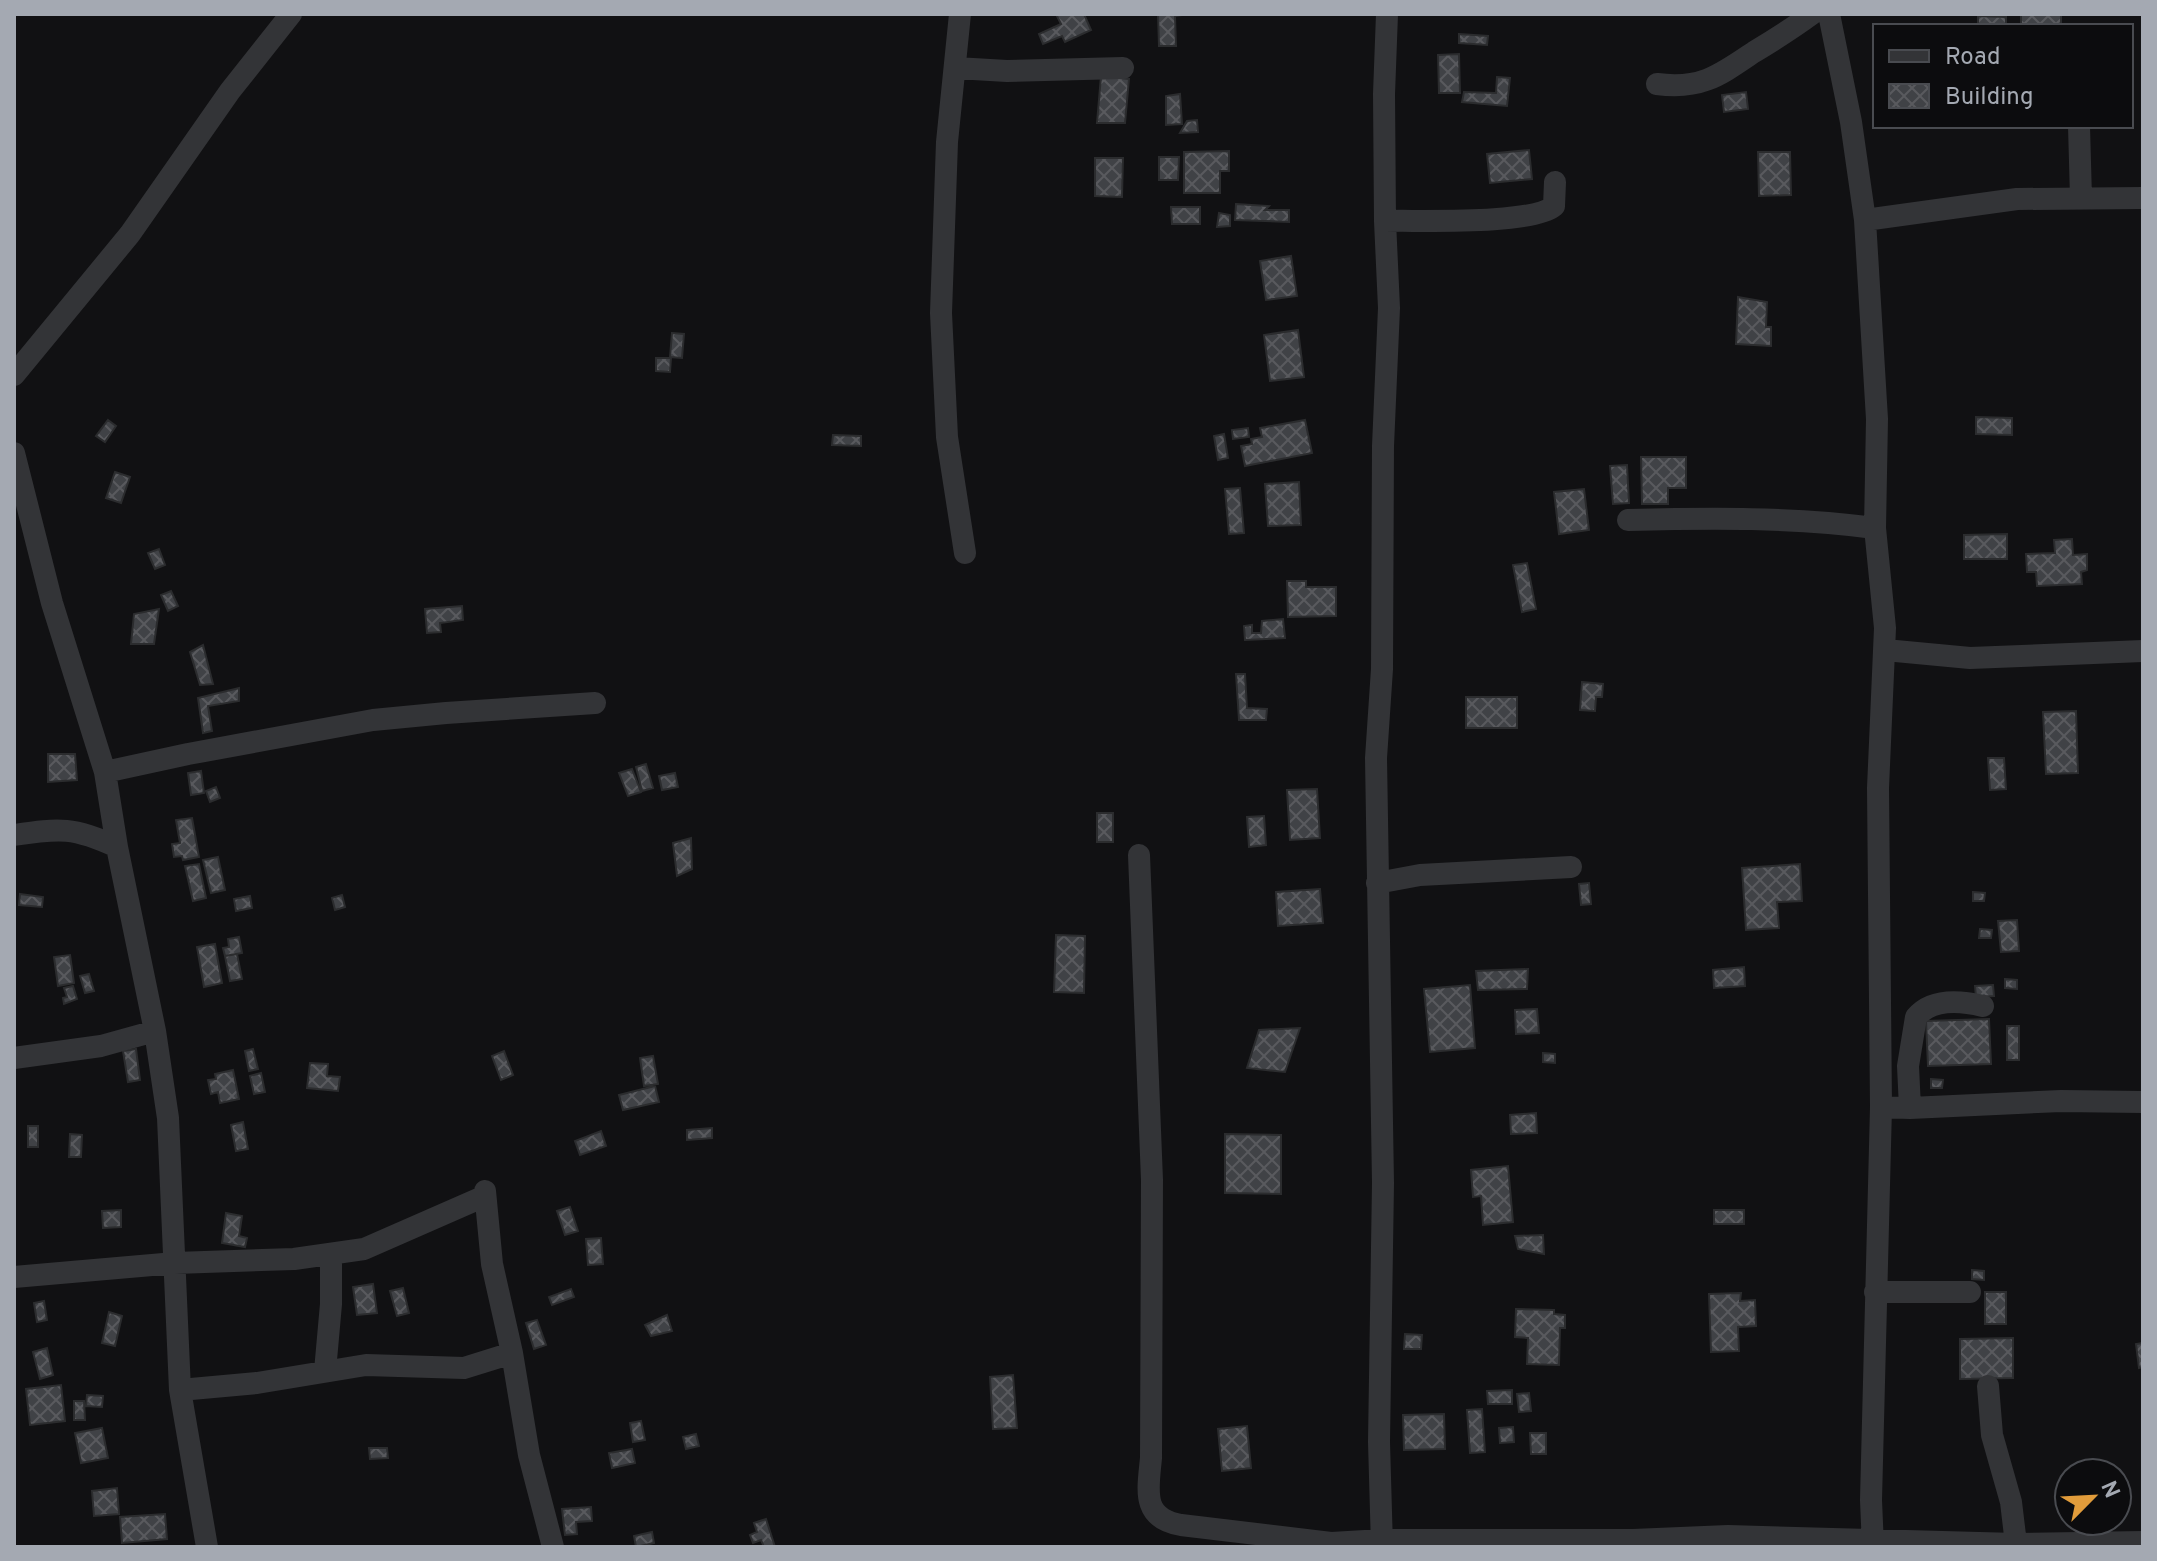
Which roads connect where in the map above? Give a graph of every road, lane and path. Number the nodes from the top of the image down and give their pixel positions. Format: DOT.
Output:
graph roads {
  1 [pos="291,14"];
  2 [pos="960,14"];
  3 [pos="1387,14"];
  4 [pos="1812,14"];
  5 [pos="1829,14"];
  6 [pos="956,68"];
  7 [pos="1123,68"];
  8 [pos="1657,84"];
  9 [pos="2079,128"];
  10 [pos="1555,182"];
  11 [pos="2081,198"];
  12 [pos="2143,198"];
  13 [pos="1865,220"];
  14 [pos="1385,221"];
  15 [pos="14,375"];
  16 [pos="14,453"];
  17 [pos="1628,520"];
  18 [pos="1875,528"];
  19 [pos="965,553"];
  20 [pos="1885,650"];
  21 [pos="2143,651"];
  22 [pos="595,703"];
  23 [pos="105,772"];
  24 [pos="14,835"];
  25 [pos="117,847"];
  26 [pos="1139,855"];
  27 [pos="1571,867"];
  28 [pos="1377,883"];
  29 [pos="1983,1006"];
  30 [pos="155,1031"];
  31 [pos="14,1058"];
  32 [pos="2143,1102"];
  33 [pos="1881,1107"];
  34 [pos="1910,1108"];
  35 [pos="331,1254"];
  36 [pos="175,1263"];
  37 [pos="14,1277"];
  38 [pos="1875,1292"];
  39 [pos="1970,1292"];
  40 [pos="512,1353"];
  41 [pos="325,1371"];
  42 [pos="1988,1386"];
  43 [pos="180,1390"];
  44 [pos="2143,1542"];
  45 [pos="1873,1543"];
  46 [pos="1382,1544"];
  47 [pos="2016,1544"];
  48 [pos="207,1547"];
  49 [pos="553,1547"];
  1 -- 15 [label="street"];
  2 -- 6 [label="street"];
  3 -- 14 [label="street"];
  4 -- 8 [label="street"];
  5 -- 13 [label="street"];
  6 -- 7 [label="street"];
  6 -- 19 [label="street"];
  9 -- 11 [label="street"];
  10 -- 14 [label="street"];
  11 -- 12 [label="street"];
  11 -- 13 [label="street"];
  13 -- 18 [label="street"];
  14 -- 28 [label="street"];
  16 -- 23 [label="street"];
  17 -- 18 [label="street"];
  18 -- 20 [label="street"];
  20 -- 21 [label="street"];
  20 -- 33 [label="street"];
  22 -- 23 [label="street"];
  23 -- 25 [label="street"];
  24 -- 25 [label="street"];
  25 -- 30 [label="street"];
  26 -- 46 [label="street"];
  27 -- 28 [label="street"];
  28 -- 46 [label="street"];
  29 -- 34 [label="street"];
  30 -- 31 [label="street"];
  30 -- 36 [label="street"];
  32 -- 34 [label="street"];
  33 -- 34 [label="street"];
  33 -- 38 [label="street"];
  35 -- 36 [label="street"];
  35 -- 40 [label="street"];
  35 -- 41 [label="street"];
  36 -- 37 [label="street"];
  36 -- 43 [label="street"];
  38 -- 39 [label="street"];
  38 -- 45 [label="street"];
  40 -- 41 [label="street"];
  40 -- 49 [label="street"];
  41 -- 43 [label="street"];
  42 -- 47 [label="street"];
  43 -- 48 [label="street"];
  44 -- 47 [label="street"];
  45 -- 46 [label="street"];
  45 -- 47 [label="street"];
}
